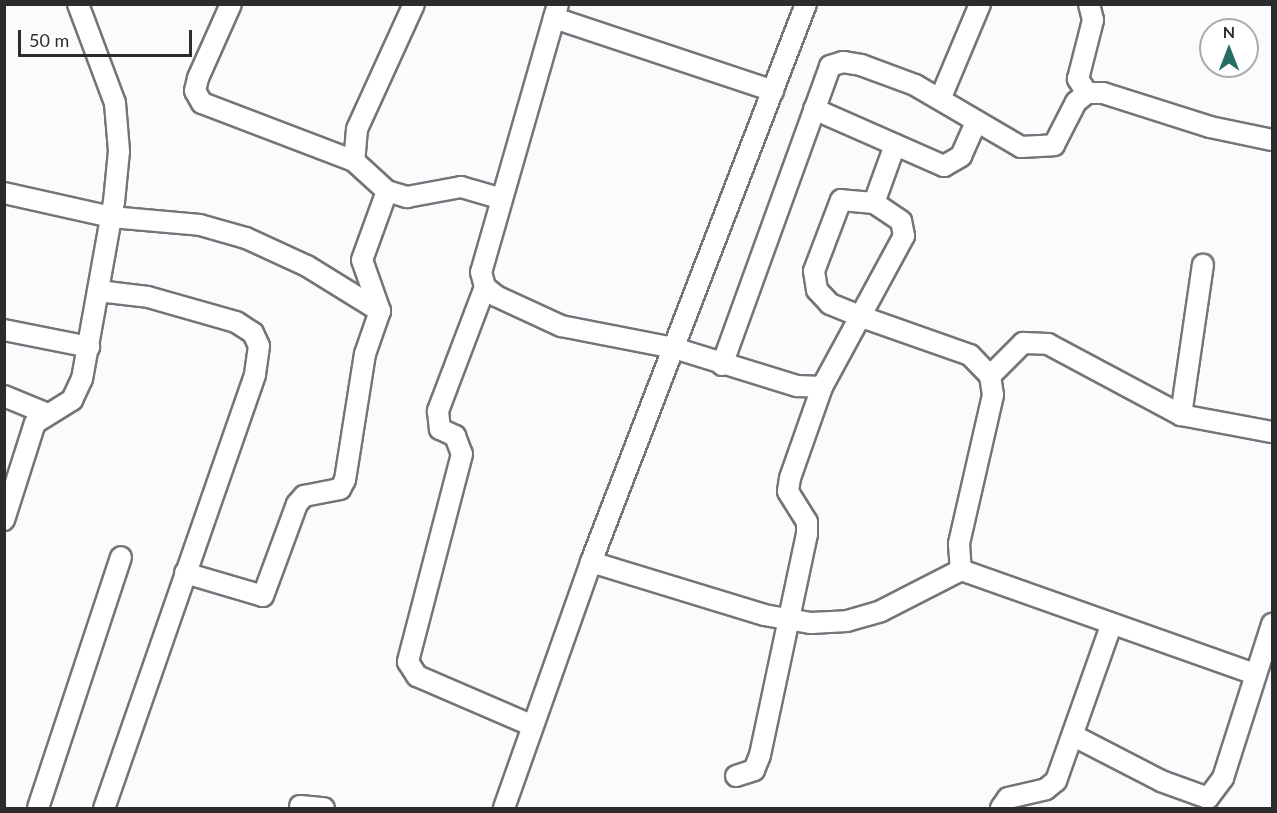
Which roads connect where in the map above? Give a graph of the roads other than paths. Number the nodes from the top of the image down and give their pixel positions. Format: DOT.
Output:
graph roads {
  1 [pos="78,4"];
  2 [pos="231,4"];
  3 [pos="414,4"];
  4 [pos="806,4"];
  5 [pos="980,4"];
  6 [pos="1089,4"];
  7 [pos="556,11"];
  8 [pos="773,91"];
  9 [pos="1087,93"];
  10 [pos="941,97"];
  11 [pos="814,109"];
  12 [pos="976,123"];
  13 [pos="1272,140"];
  14 [pos="895,145"];
  15 [pos="354,162"];
  16 [pos="387,191"];
  17 [pos="4,193"];
  18 [pos="499,198"];
  19 [pos="874,203"];
  20 [pos="111,217"];
  21 [pos="1203,265"];
  22 [pos="485,287"];
  23 [pos="99,291"];
  24 [pos="380,311"];
  25 [pos="862,317"];
  26 [pos="4,330"];
  27 [pos="89,347"];
  28 [pos="674,348"];
  29 [pos="712,361"];
  30 [pos="990,376"];
  31 [pos="822,387"];
  32 [pos="4,396"];
  33 [pos="45,413"];
  34 [pos="1181,415"];
  35 [pos="1272,432"];
  36 [pos="5,514"];
  37 [pos="120,557"];
  38 [pos="591,562"];
  39 [pos="961,570"];
  40 [pos="185,573"];
  41 [pos="786,619"];
  42 [pos="1272,624"];
  43 [pos="1111,626"];
  44 [pos="1254,674"];
  45 [pos="531,725"];
  46 [pos="1074,736"];
  47 [pos="736,776"];
  48 [pos="300,806"];
  49 [pos="38,808"];
  50 [pos="104,808"];
  51 [pos="324,808"];
  52 [pos="504,808"];
  53 [pos="1001,808"];
  1 -- 20 [label="street"];
  2 -- 15 [label="street"];
  3 -- 15 [label="street"];
  4 -- 8 [label="street"];
  5 -- 10 [label="street"];
  6 -- 9 [label="street"];
  7 -- 8 [label="street"];
  7 -- 18 [label="street"];
  8 -- 28 [label="street"];
  9 -- 12 [label="street"];
  9 -- 13 [label="street"];
  10 -- 11 [label="street"];
  10 -- 12 [label="street"];
  11 -- 14 [label="street"];
  11 -- 29 [label="street"];
  12 -- 14 [label="street"];
  14 -- 19 [label="street"];
  15 -- 16 [label="street"];
  16 -- 18 [label="street"];
  16 -- 24 [label="street"];
  17 -- 20 [label="street"];
  18 -- 22 [label="street"];
  19 -- 25 [label="street"];
  19 -- 25 [label="street"];
  20 -- 23 [label="street"];
  20 -- 24 [label="street"];
  21 -- 34 [label="street"];
  22 -- 28 [label="street"];
  22 -- 45 [label="street"];
  23 -- 27 [label="street"];
  23 -- 40 [label="street"];
  24 -- 40 [label="street"];
  25 -- 30 [label="street"];
  25 -- 31 [label="street"];
  26 -- 27 [label="street"];
  27 -- 33 [label="street"];
  28 -- 29 [label="street"];
  28 -- 38 [label="street"];
  29 -- 31 [label="street"];
  30 -- 34 [label="street"];
  30 -- 39 [label="street"];
  31 -- 41 [label="street"];
  32 -- 33 [label="street"];
  33 -- 36 [label="street"];
  34 -- 35 [label="street"];
  37 -- 49 [label="street"];
  38 -- 41 [label="street"];
  38 -- 45 [label="street"];
  39 -- 41 [label="street"];
  39 -- 43 [label="street"];
  40 -- 50 [label="street"];
  41 -- 47 [label="street"];
  42 -- 44 [label="street"];
  43 -- 44 [label="street"];
  43 -- 46 [label="street"];
  44 -- 46 [label="street"];
  45 -- 52 [label="street"];
  46 -- 53 [label="street"];
  48 -- 51 [label="street"];
}
